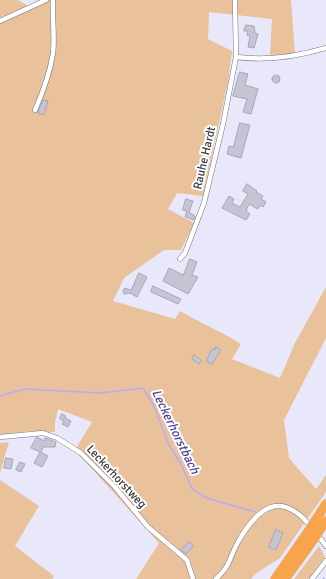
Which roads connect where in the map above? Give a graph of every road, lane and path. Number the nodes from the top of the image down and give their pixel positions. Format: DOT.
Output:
graph roads {
  1 [pos="46,0"];
  2 [pos="53,0"];
  3 [pos="236,0"];
  4 [pos="0,21"];
  5 [pos="326,48"];
  6 [pos="236,57"];
  7 [pos="36,110"];
  8 [pos="180,258"];
  9 [pos="0,438"];
  10 [pos="326,504"];
  11 [pos="320,523"];
  12 [pos="310,536"];
  13 [pos="326,546"];
  14 [pos="295,550"];
  15 [pos="326,561"];
  16 [pos="278,566"];
  17 [pos="193,579"];
  18 [pos="216,579"];
  19 [pos="275,579"];
  20 [pos="285,579"];
  21 [pos="312,579"];
  1 -- 4 [label="street"];
  2 -- 7 [label="street"];
  3 -- 6 [label="street, Rauhe Hardt"];
  5 -- 6 [label="street"];
  6 -- 8 [label="street, Rauhe Hardt"];
  9 -- 17 [label="street, Leckerhorstweg"];
  10 -- 11 [label="highway"];
  11 -- 12 [label="highway, bridge"];
  12 -- 14 [label="highway"];
  12 -- 20 [label="highway"];
  13 -- 18 [label="street"];
  14 -- 16 [label="highway"];
  14 -- 19 [label="highway"];
  15 -- 21 [label="street"];
}
